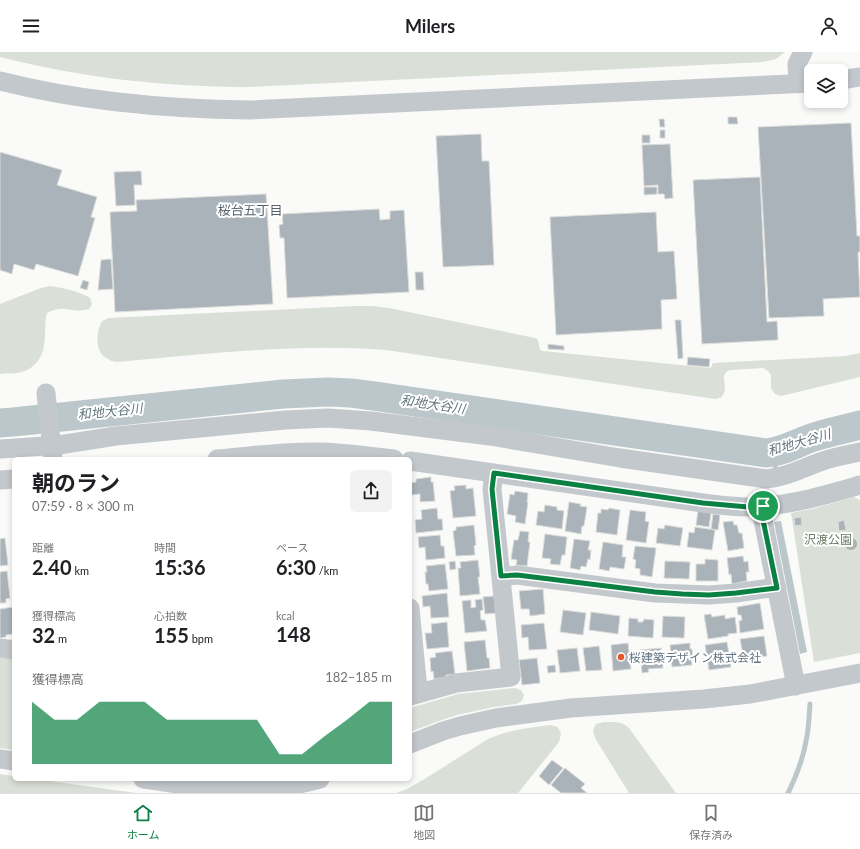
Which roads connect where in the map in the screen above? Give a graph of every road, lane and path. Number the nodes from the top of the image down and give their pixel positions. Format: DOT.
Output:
graph roads {
  1 [pos="803,52"];
  2 [pos="860,77"];
  3 [pos="848,79"];
  4 [pos="0,81"];
  5 [pos="804,82"];
  6 [pos="804,84"];
  7 [pos="46,395"];
  8 [pos="0,448"];
  9 [pos="52,448"];
  10 [pos="860,452"];
  11 [pos="302,456"];
  12 [pos="240,457"];
  13 [pos="377,457"];
  14 [pos="412,461"];
  15 [pos="494,473"];
  16 [pos="12,479"];
  17 [pos="0,480"];
  18 [pos="860,485"];
  19 [pos="763,506"];
  20 [pos="501,576"];
  21 [pos="777,588"];
  22 [pos="412,629"];
  23 [pos="0,648"];
  24 [pos="12,650"];
  25 [pos="860,673"];
  26 [pos="796,686"];
  27 [pos="416,695"];
  28 [pos="412,743"];
  29 [pos="0,759"];
  30 [pos="12,761"];
  31 [pos="157,781"];
  32 [pos="312,781"];
  1 -- 5 [label="street"];
  2 -- 3 [label="street"];
  4 -- 6 [label="street"];
  7 -- 9 [label="street"];
  8 -- 9 [label="street"];
  9 -- 10 [label="street"];
  11 -- 12 [label="street"];
  11 -- 13 [label="street"];
  14 -- 15 [label="street"];
  15 -- 19 [label="street"];
  15 -- 20 [label="street"];
  16 -- 17 [label="street"];
  18 -- 19 [label="street"];
  19 -- 21 [label="street"];
  20 -- 21 [label="street"];
  20 -- 27 [label="street"];
  21 -- 26 [label="street"];
  22 -- 27 [label="street"];
  23 -- 24 [label="street"];
  25 -- 26 [label="street"];
  26 -- 28 [label="street"];
  29 -- 30 [label="street"];
  31 -- 32 [label="street"];
}
